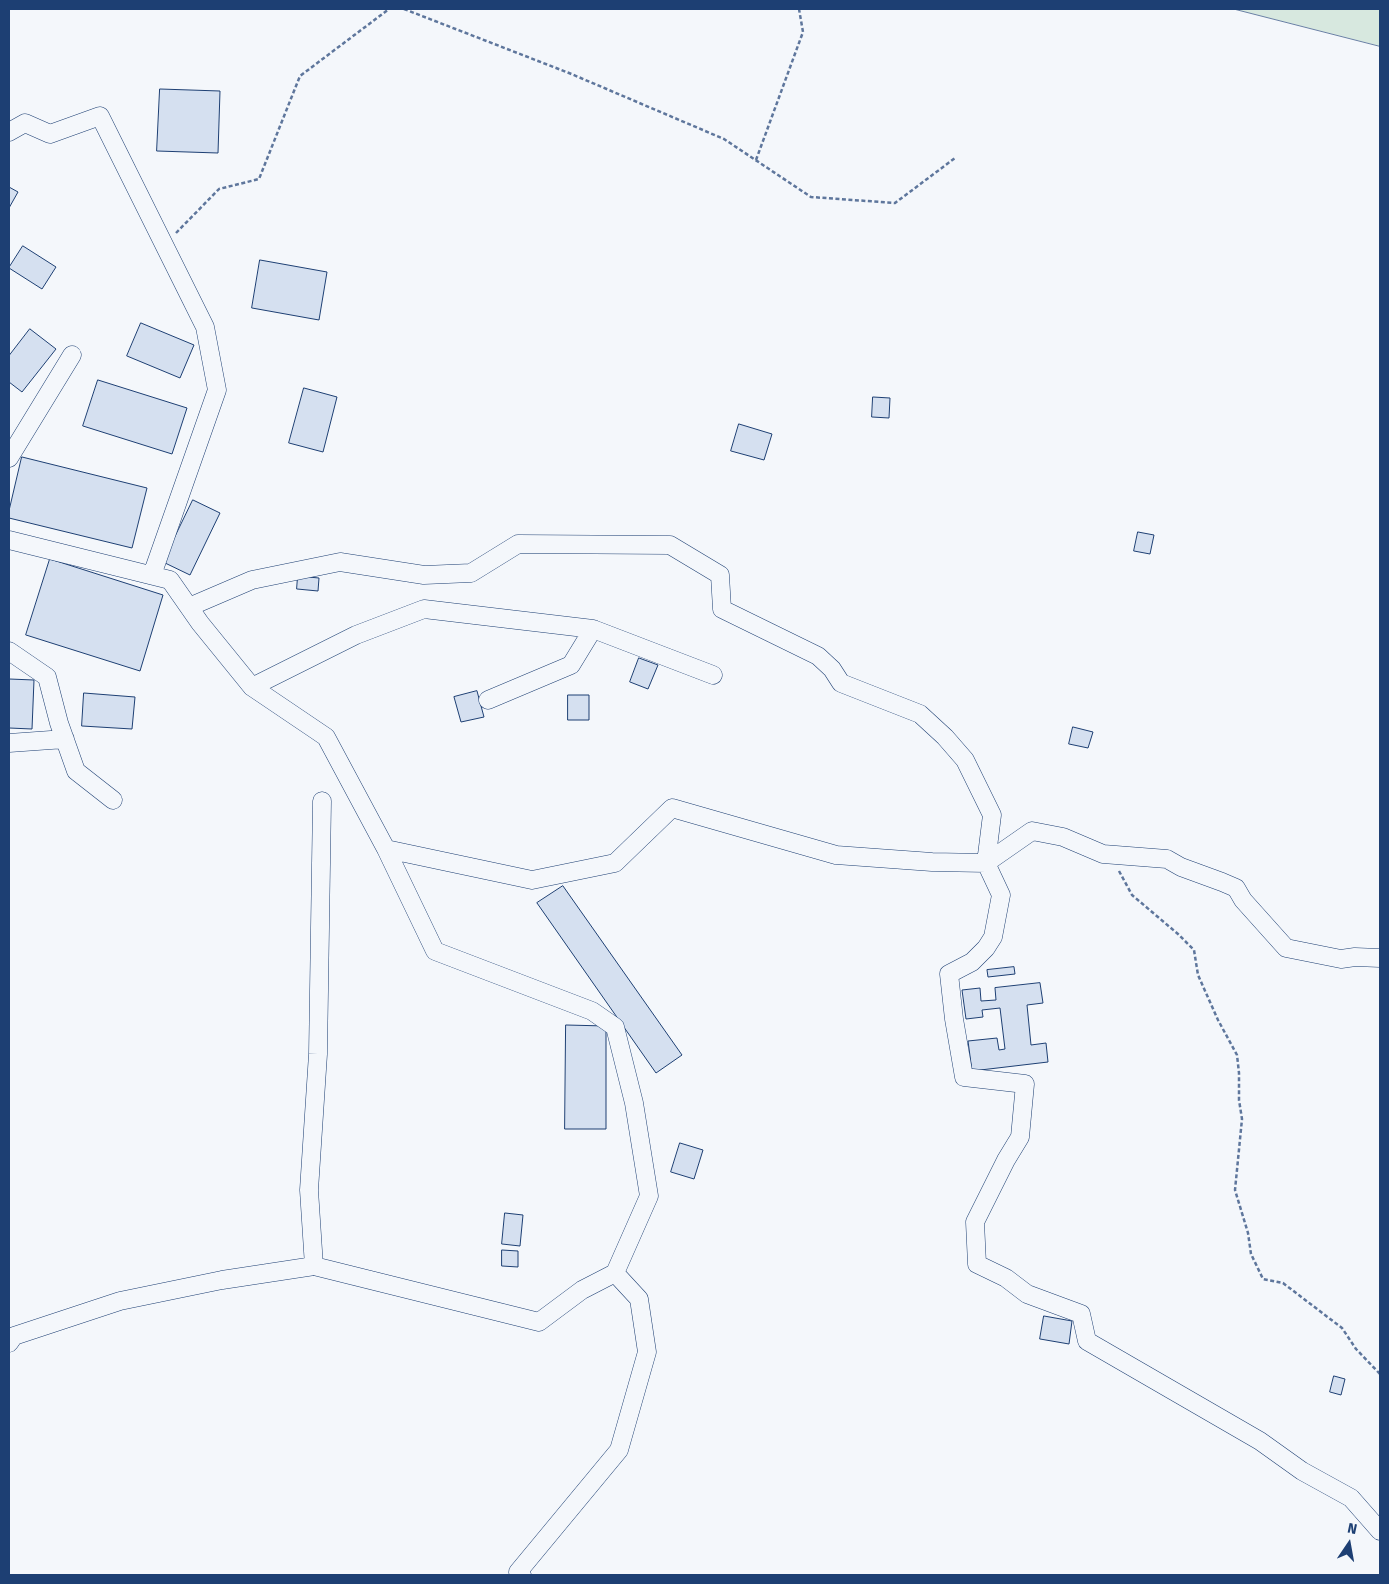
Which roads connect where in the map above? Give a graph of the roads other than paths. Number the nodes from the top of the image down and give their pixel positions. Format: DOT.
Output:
graph roads {
  1 [pos="9,132"];
  2 [pos="72,355"];
  3 [pos="9,458"];
  4 [pos="9,540"];
  5 [pos="152,575"];
  6 [pos="189,607"];
  7 [pos="593,629"];
  8 [pos="9,651"];
  9 [pos="713,675"];
  10 [pos="252,687"];
  11 [pos="488,700"];
  12 [pos="65,739"];
  13 [pos="9,743"];
  14 [pos="113,800"];
  15 [pos="322,802"];
  16 [pos="386,850"];
  17 [pos="986,863"];
  18 [pos="1380,958"];
  19 [pos="314,1266"];
  20 [pos="615,1273"];
  21 [pos="9,1343"];
  22 [pos="1380,1531"];
  23 [pos="522,1575"];
  1 -- 5 [label="street"];
  2 -- 3 [label="street"];
  4 -- 5 [label="street"];
  5 -- 6 [label="street"];
  6 -- 10 [label="street"];
  6 -- 17 [label="street"];
  7 -- 9 [label="street"];
  7 -- 10 [label="street"];
  7 -- 11 [label="street"];
  8 -- 12 [label="street"];
  10 -- 16 [label="street"];
  12 -- 13 [label="street"];
  12 -- 14 [label="street"];
  15 -- 19 [label="street"];
  16 -- 17 [label="street"];
  16 -- 20 [label="street"];
  17 -- 18 [label="street"];
  17 -- 22 [label="street"];
  19 -- 20 [label="street"];
  19 -- 21 [label="street"];
  20 -- 23 [label="street"];
}
